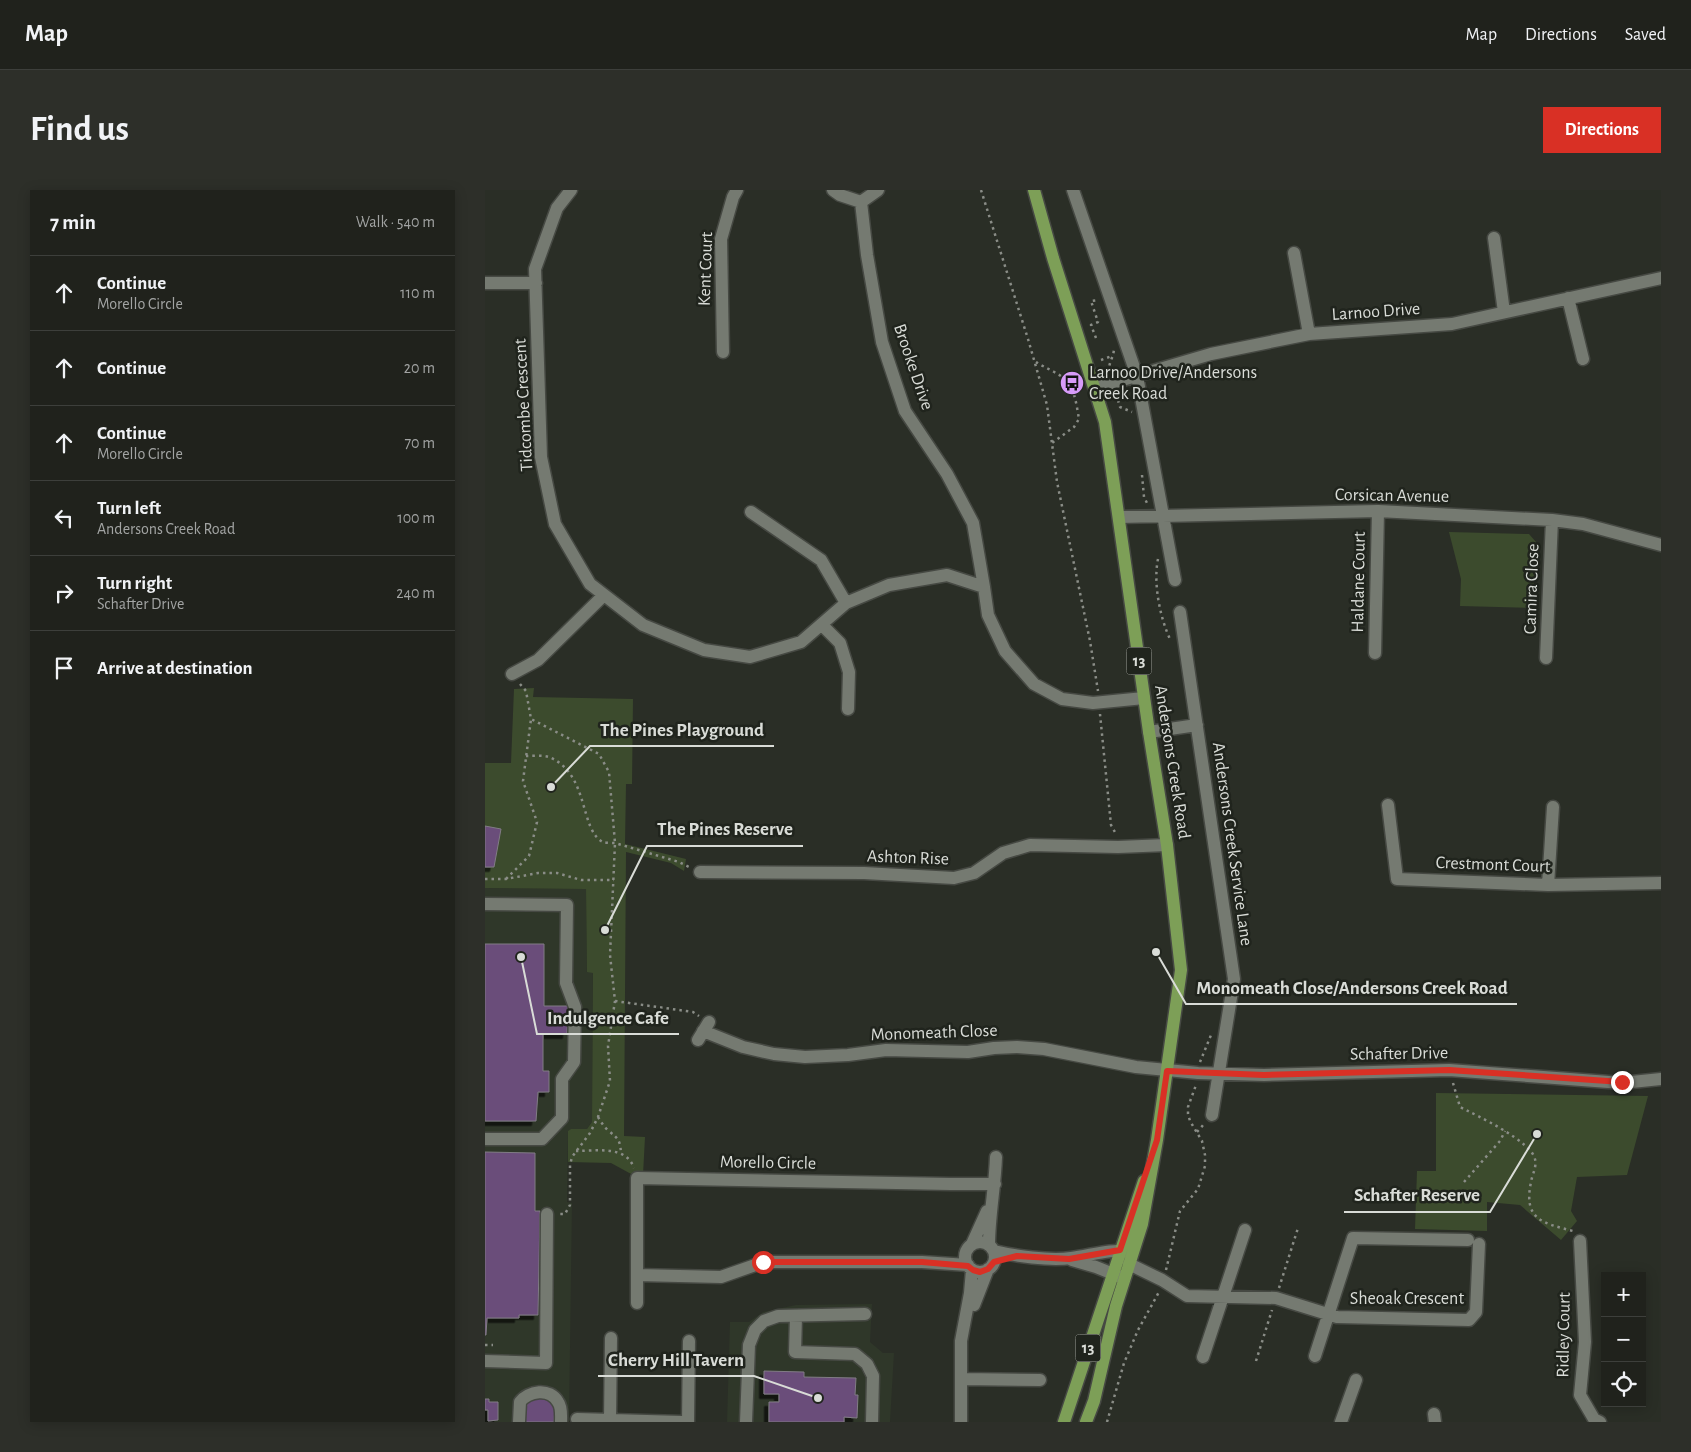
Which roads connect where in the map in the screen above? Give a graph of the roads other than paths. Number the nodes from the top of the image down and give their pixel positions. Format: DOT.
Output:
graph roads {
  1 [pos="571,190"];
  2 [pos="737,190"];
  3 [pos="833,190"];
  4 [pos="878,190"];
  5 [pos="1034,190"];
  6 [pos="1073,190"];
  7 [pos="861,202"];
  8 [pos="1494,238"];
  9 [pos="1294,253"];
  10 [pos="1661,278"];
  11 [pos="485,283"];
  12 [pos="536,284"];
  13 [pos="1568,298"];
  14 [pos="1504,312"];
  15 [pos="1309,334"];
  16 [pos="723,352"];
  17 [pos="1583,359"];
  18 [pos="1137,376"];
  19 [pos="1095,388"];
  20 [pos="1378,511"];
  21 [pos="751,512"];
  22 [pos="1163,515"];
  23 [pos="1119,516"];
  24 [pos="1552,520"];
  25 [pos="1661,544"];
  26 [pos="1175,580"];
  27 [pos="984,587"];
  28 [pos="604,596"];
  29 [pos="846,603"];
  30 [pos="1180,612"];
  31 [pos="822,625"];
  32 [pos="1375,653"];
  33 [pos="1546,658"];
  34 [pos="512,674"];
  35 [pos="1144,698"];
  36 [pos="848,709"];
  37 [pos="1197,725"];
  38 [pos="1149,732"];
  39 [pos="1387,805"];
  40 [pos="1553,807"];
  41 [pos="1167,845"];
  42 [pos="700,872"];
  43 [pos="1661,883"];
  44 [pos="1548,885"];
  45 [pos="485,904"];
  46 [pos="705,1029"];
  47 [pos="1167,1071"];
  48 [pos="1218,1073"];
  49 [pos="1661,1079"];
  50 [pos="1212,1115"];
  51 [pos="485,1139"];
  52 [pos="1157,1140"];
  53 [pos="996,1157"];
  54 [pos="995,1184"];
  55 [pos="992,1202"];
  56 [pos="547,1214"];
  57 [pos="1245,1230"];
  58 [pos="1580,1241"];
  59 [pos="969,1247"];
  60 [pos="1120,1250"];
  61 [pos="991,1257"];
  62 [pos="1131,1258"];
  63 [pos="1069,1259"];
  64 [pos="922,1262"];
  65 [pos="970,1268"];
  66 [pos="1112,1274"];
  67 [pos="637,1275"];
  68 [pos="1124,1279"];
  69 [pos="1223,1297"];
  70 [pos="637,1303"];
  71 [pos="865,1314"];
  72 [pos="1328,1314"];
  73 [pos="796,1316"];
  74 [pos="964,1322"];
  75 [pos="611,1338"];
  76 [pos="689,1340"];
  77 [pos="1315,1356"];
  78 [pos="1203,1357"];
  79 [pos="485,1361"];
  80 [pos="962,1379"];
  81 [pos="1040,1380"];
  82 [pos="1356,1380"];
  83 [pos="577,1419"];
  84 [pos="610,1420"];
  85 [pos="519,1422"];
  86 [pos="561,1422"];
  87 [pos="682,1422"];
  88 [pos="687,1422"];
  89 [pos="746,1422"];
  90 [pos="872,1422"];
  91 [pos="961,1422"];
  92 [pos="1064,1422"];
  93 [pos="1086,1422"];
  94 [pos="1341,1422"];
  95 [pos="1600,1422"];
  1 -- 12 [label="street, Tidcombe Crescent"];
  2 -- 16 [label="street, Kent Court"];
  3 -- 7 [label="street"];
  4 -- 7 [label="street"];
  5 -- 19 [label="main road, Andersons Creek Road / 13"];
  6 -- 18 [label="street"];
  7 -- 27 [label="street, Brooke Drive"];
  8 -- 14 [label="street"];
  9 -- 15 [label="street"];
  10 -- 13 [label="street, Larnoo Drive"];
  11 -- 12 [label="street"];
  12 -- 28 [label="street, Tidcombe Crescent"];
  13 -- 14 [label="street, Larnoo Drive"];
  13 -- 17 [label="street"];
  14 -- 15 [label="street, Larnoo Drive"];
  15 -- 18 [label="street, Larnoo Drive"];
  18 -- 19 [label="street, Larnoo Drive"];
  18 -- 22 [label="street"];
  19 -- 23 [label="main road, Andersons Creek Road / 13"];
  20 -- 22 [label="street, Corsican Avenue"];
  20 -- 24 [label="street, Corsican Avenue"];
  20 -- 32 [label="street, Haldane Court"];
  21 -- 29 [label="street"];
  22 -- 23 [label="street, Corsican Avenue"];
  22 -- 26 [label="street"];
  23 -- 35 [label="main road, Andersons Creek Road / 13"];
  24 -- 25 [label="street, Corsican Avenue"];
  24 -- 33 [label="street, Camira Close"];
  27 -- 29 [label="street, Tidcombe Crescent"];
  27 -- 35 [label="street"];
  28 -- 31 [label="street, Tidcombe Crescent"];
  28 -- 34 [label="street"];
  29 -- 31 [label="street, Tidcombe Crescent"];
  30 -- 37 [label="street, Andersons Creek Service Lane"];
  31 -- 36 [label="street"];
  35 -- 38 [label="main road, Andersons Creek Road / 13"];
  37 -- 38 [label="street, Andersons Creek Service Lane"];
  37 -- 48 [label="street, Andersons Creek Service Lane"];
  38 -- 41 [label="main road, Andersons Creek Road / 13"];
  39 -- 44 [label="street, Crestmont Court"];
  40 -- 44 [label="street"];
  41 -- 42 [label="street, Ashton Rise"];
  41 -- 47 [label="main road, Andersons Creek Road / 13"];
  43 -- 44 [label="street, Crestmont Court"];
  45 -- 51 [label="street"];
  46 -- 47 [label="street, Monomeath Close"];
  47 -- 48 [label="street, Schafter Drive"];
  47 -- 52 [label="main road, Andersons Creek Road / 13"];
  48 -- 49 [label="street, Schafter Drive"];
  48 -- 50 [label="street, Andersons Creek Service Lane"];
  52 -- 60 [label="main road, Andersons Creek Road / 13"];
  52 -- 62 [label="main road, Andersons Creek Road / 13"];
  53 -- 54 [label="street"];
  54 -- 55 [label="street"];
  54 -- 67 [label="street, Morello Circle"];
  55 -- 59 [label="street"];
  55 -- 61 [label="street"];
  56 -- 79 [label="street"];
  57 -- 69 [label="street"];
  58 -- 95 [label="street, Ridley Court"];
  59 -- 61 [label="street"];
  59 -- 64 [label="street"];
  59 -- 65 [label="street"];
  60 -- 62 [label="street"];
  60 -- 63 [label="street"];
  60 -- 66 [label="main road, Andersons Creek Road / 13"];
  61 -- 63 [label="street"];
  61 -- 65 [label="street"];
  61 -- 74 [label="street"];
  62 -- 68 [label="main road, Andersons Creek Road / 13"];
  62 -- 69 [label="street, Sheoak Crescent"];
  63 -- 66 [label="street"];
  64 -- 65 [label="street"];
  64 -- 67 [label="street"];
  65 -- 74 [label="street"];
  66 -- 68 [label="street"];
  66 -- 92 [label="main road, Andersons Creek Road / 13"];
  67 -- 70 [label="street"];
  68 -- 93 [label="main road, Andersons Creek Road / 13"];
  69 -- 72 [label="street, Sheoak Crescent"];
  69 -- 78 [label="street"];
  71 -- 73 [label="street"];
  72 -- 72 [label="street, Sheoak Crescent"];
  72 -- 77 [label="street, Sheoak Crescent"];
  73 -- 89 [label="street"];
  73 -- 90 [label="street"];
  74 -- 80 [label="street"];
  75 -- 84 [label="street"];
  76 -- 88 [label="street"];
  80 -- 81 [label="street"];
  80 -- 91 [label="street"];
  82 -- 94 [label="street"];
  83 -- 84 [label="street"];
  84 -- 87 [label="street"];
  85 -- 86 [label="street"];
}
